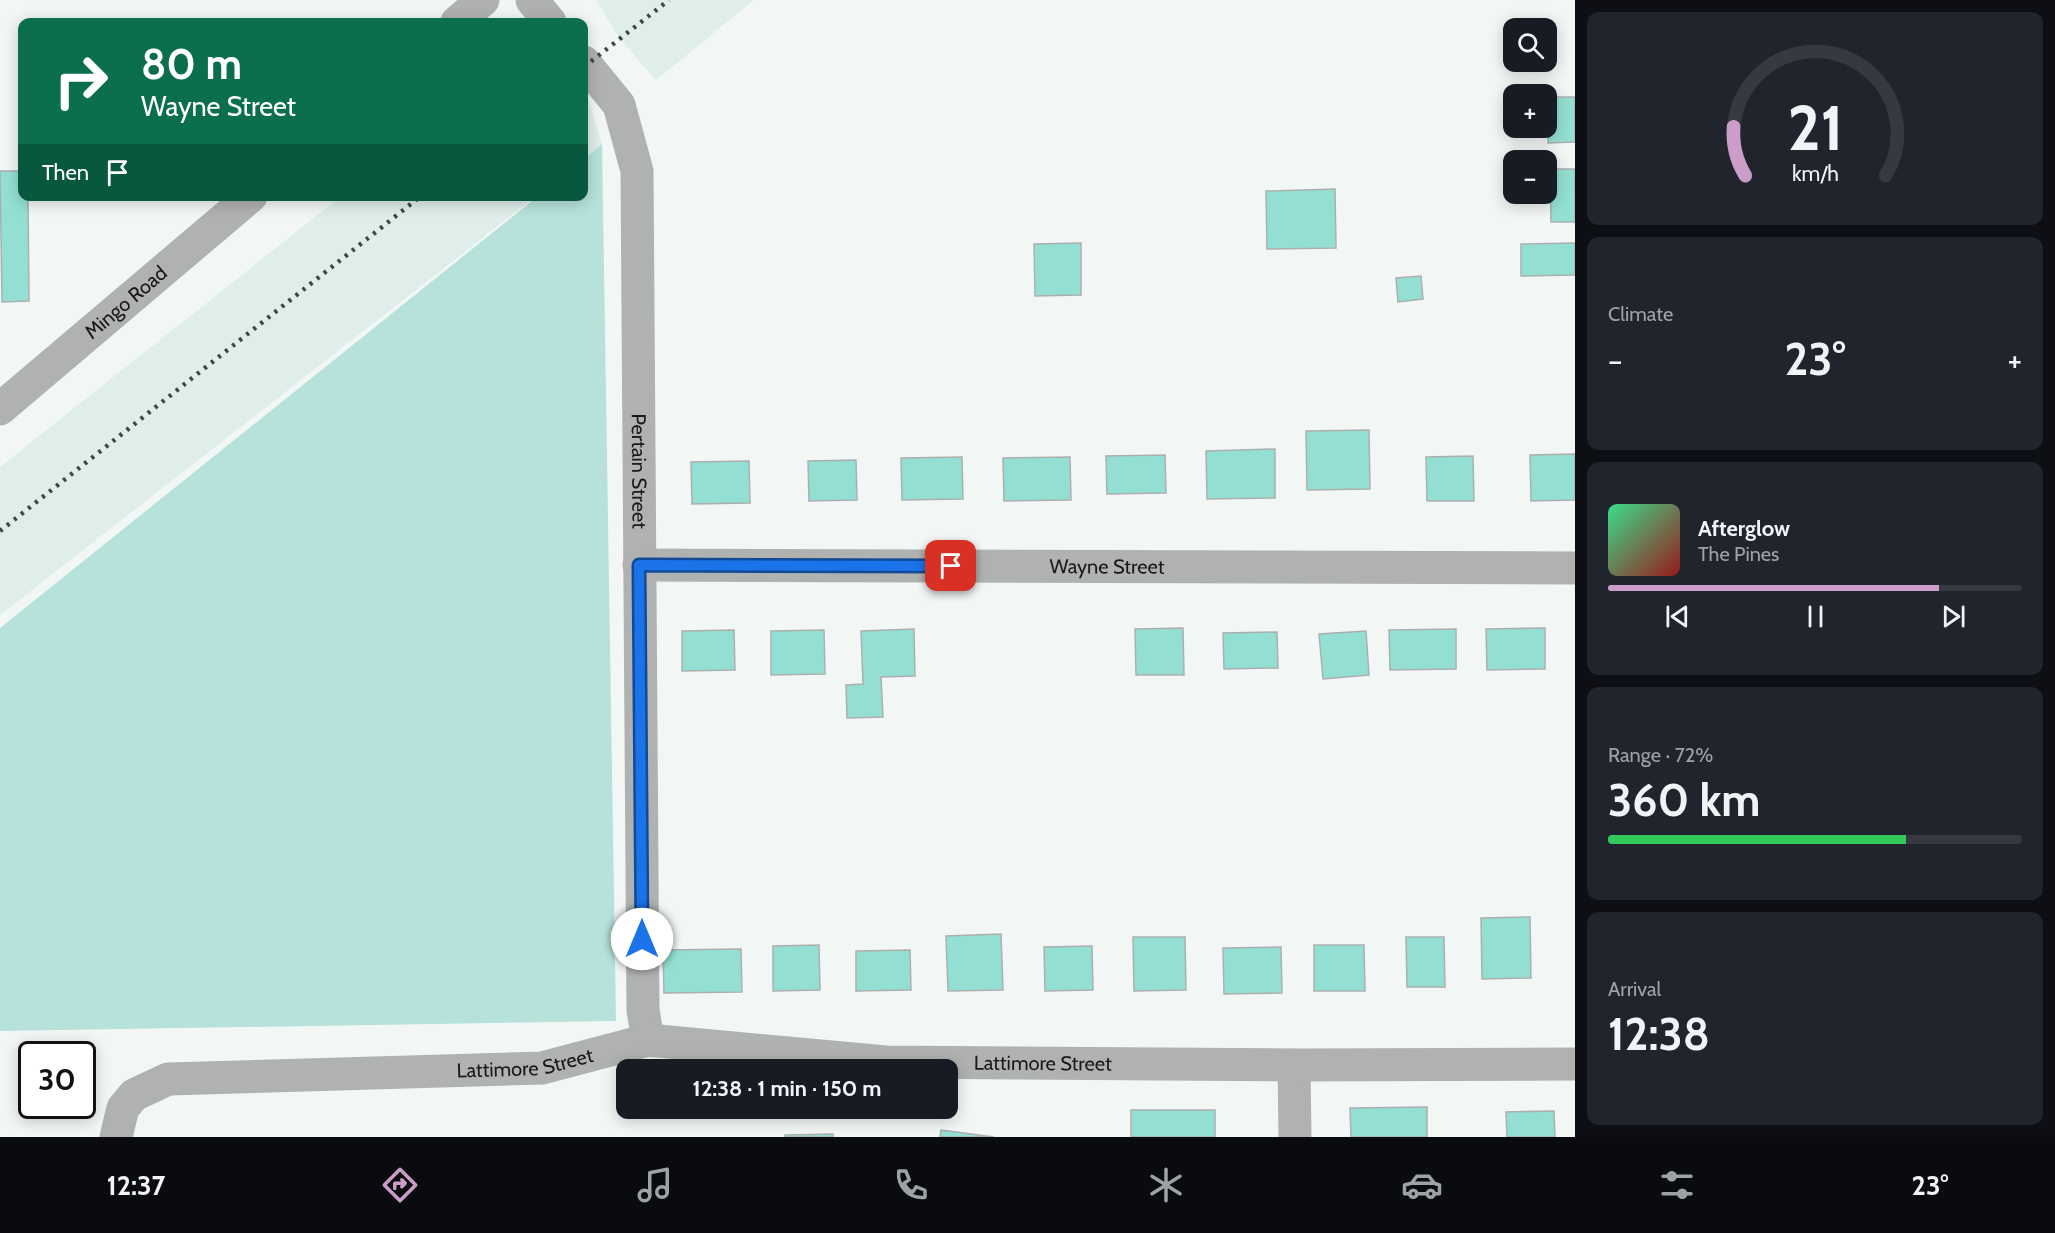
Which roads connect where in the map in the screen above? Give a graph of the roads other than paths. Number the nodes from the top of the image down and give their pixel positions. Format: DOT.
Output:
graph roads {
  1 [pos="483,0"];
  2 [pos="532,0"];
  3 [pos="462,18"];
  4 [pos="547,18"];
  5 [pos="588,67"];
  6 [pos="245,201"];
  7 [pos="0,409"];
  8 [pos="639,565"];
  9 [pos="1575,568"];
  10 [pos="648,1040"];
  11 [pos="1575,1064"];
  12 [pos="1294,1065"];
  13 [pos="116,1137"];
  14 [pos="1294,1137"];
  1 -- 3 [label="street"];
  2 -- 4 [label="street"];
  5 -- 8 [label="street, Pertain Street"];
  6 -- 7 [label="street, Mingo Road"];
  8 -- 9 [label="street, Wayne Street"];
  8 -- 10 [label="street, Pertain Street"];
  10 -- 12 [label="street, Lattimore Street"];
  10 -- 13 [label="street, Lattimore Street"];
  11 -- 12 [label="street, Lattimore Street"];
  12 -- 14 [label="street"];
}
